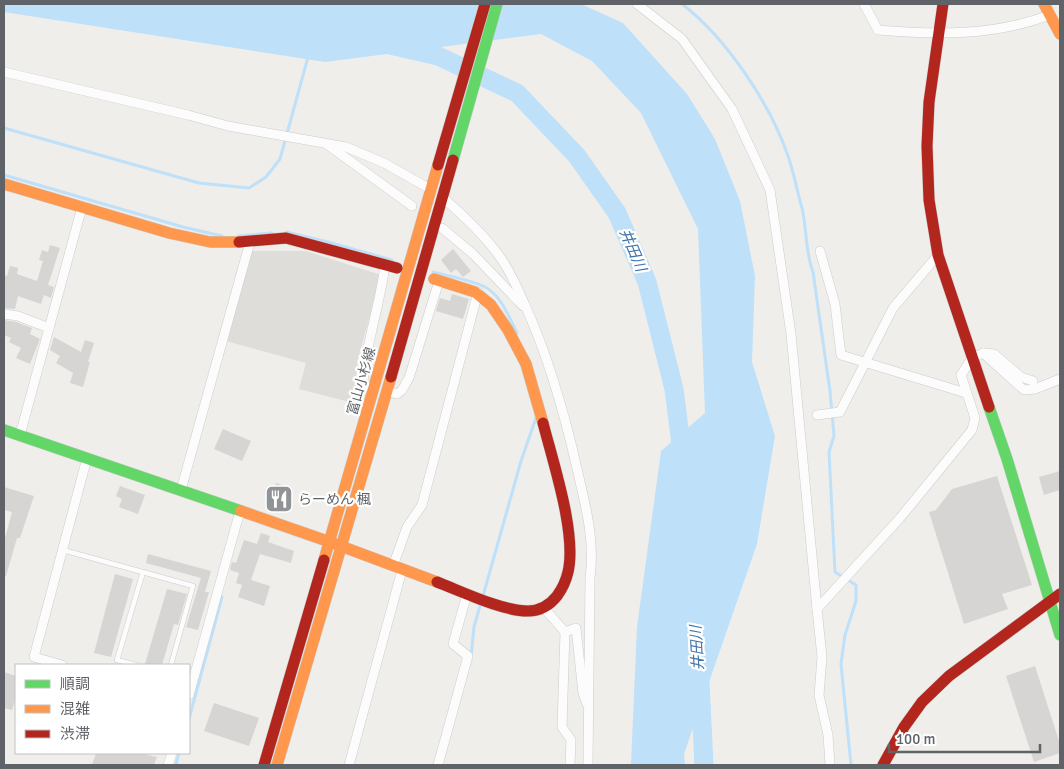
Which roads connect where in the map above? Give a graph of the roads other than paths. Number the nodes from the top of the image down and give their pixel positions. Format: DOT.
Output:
graph roads {
  1 [pos="485,4"];
  2 [pos="497,4"];
  3 [pos="637,4"];
  4 [pos="864,4"];
  5 [pos="944,4"];
  6 [pos="1044,4"];
  7 [pos="1050,15"];
  8 [pos="940,32"];
  9 [pos="1060,34"];
  10 [pos="4,72"];
  11 [pos="326,144"];
  12 [pos="4,184"];
  13 [pos="438,190"];
  14 [pos="412,206"];
  15 [pos="82,207"];
  16 [pos="442,228"];
  17 [pos="250,242"];
  18 [pos="820,251"];
  19 [pos="938,254"];
  20 [pos="391,267"];
  21 [pos="436,280"];
  22 [pos="478,292"];
  23 [pos="528,312"];
  24 [pos="4,314"];
  25 [pos="49,328"];
  26 [pos="978,355"];
  27 [pos="865,362"];
  28 [pos="1060,379"];
  29 [pos="1033,381"];
  30 [pos="374,388"];
  31 [pos="387,391"];
  32 [pos="966,393"];
  33 [pos="817,414"];
  34 [pos="4,430"];
  35 [pos="20,435"];
  36 [pos="88,458"];
  37 [pos="181,490"];
  38 [pos="240,511"];
  39 [pos="330,542"];
  40 [pos="342,546"];
  41 [pos="62,550"];
  42 [pos="398,568"];
  43 [pos="143,572"];
  44 [pos="467,594"];
  45 [pos="1060,594"];
  46 [pos="1049,601"];
  47 [pos="544,608"];
  48 [pos="817,609"];
  49 [pos="565,632"];
  50 [pos="1060,635"];
  51 [pos="58,664"];
  52 [pos="132,664"];
  53 [pos="171,664"];
  54 [pos="190,691"];
  55 [pos="589,709"];
  56 [pos="264,765"];
  57 [pos="277,765"];
  58 [pos="349,765"];
  59 [pos="438,765"];
  60 [pos="570,765"];
  61 [pos="588,765"];
  62 [pos="830,765"];
  63 [pos="884,765"];
  1 -- 13 [label="street, 富山小杉線"];
  2 -- 13 [label="street, 富山小杉線"];
  3 -- 48 [label="street"];
  4 -- 8 [label="street"];
  5 -- 8 [label="street"];
  6 -- 7 [label="street"];
  7 -- 8 [label="street"];
  7 -- 9 [label="street"];
  8 -- 19 [label="street"];
  10 -- 11 [label="street"];
  11 -- 13 [label="street"];
  11 -- 14 [label="street"];
  12 -- 15 [label="street"];
  13 -- 23 [label="street"];
  13 -- 30 [label="street, 富山小杉線"];
  13 -- 31 [label="street, 富山小杉線"];
  15 -- 17 [label="street"];
  15 -- 25 [label="street"];
  16 -- 23 [label="street"];
  17 -- 20 [label="street"];
  17 -- 37 [label="street"];
  18 -- 27 [label="street"];
  19 -- 26 [label="street"];
  19 -- 27 [label="street"];
  20 -- 30 [label="street"];
  21 -- 22 [label="street"];
  21 -- 31 [label="street"];
  22 -- 42 [label="street"];
  22 -- 47 [label="street"];
  23 -- 55 [label="street"];
  24 -- 25 [label="street"];
  25 -- 35 [label="street"];
  26 -- 28 [label="street"];
  26 -- 29 [label="street"];
  26 -- 32 [label="street"];
  26 -- 46 [label="street"];
  27 -- 32 [label="street"];
  27 -- 33 [label="street"];
  30 -- 39 [label="street, 富山小杉線"];
  31 -- 40 [label="street, 富山小杉線"];
  32 -- 48 [label="street"];
  34 -- 35 [label="street"];
  35 -- 36 [label="street"];
  36 -- 37 [label="street"];
  36 -- 41 [label="street"];
  37 -- 38 [label="street"];
  38 -- 39 [label="street"];
  38 -- 54 [label="street"];
  39 -- 40 [label="street"];
  39 -- 56 [label="street, 富山小杉線"];
  40 -- 42 [label="street"];
  40 -- 57 [label="street, 富山小杉線"];
  41 -- 43 [label="lane"];
  41 -- 51 [label="street"];
  42 -- 44 [label="street"];
  42 -- 58 [label="street"];
  43 -- 52 [label="lane"];
  43 -- 53 [label="lane"];
  44 -- 47 [label="street"];
  44 -- 59 [label="street"];
  45 -- 46 [label="street"];
  46 -- 50 [label="street"];
  46 -- 63 [label="street"];
  47 -- 49 [label="street"];
  48 -- 62 [label="street"];
  49 -- 55 [label="street"];
  49 -- 60 [label="street"];
  55 -- 61 [label="street"];
}
